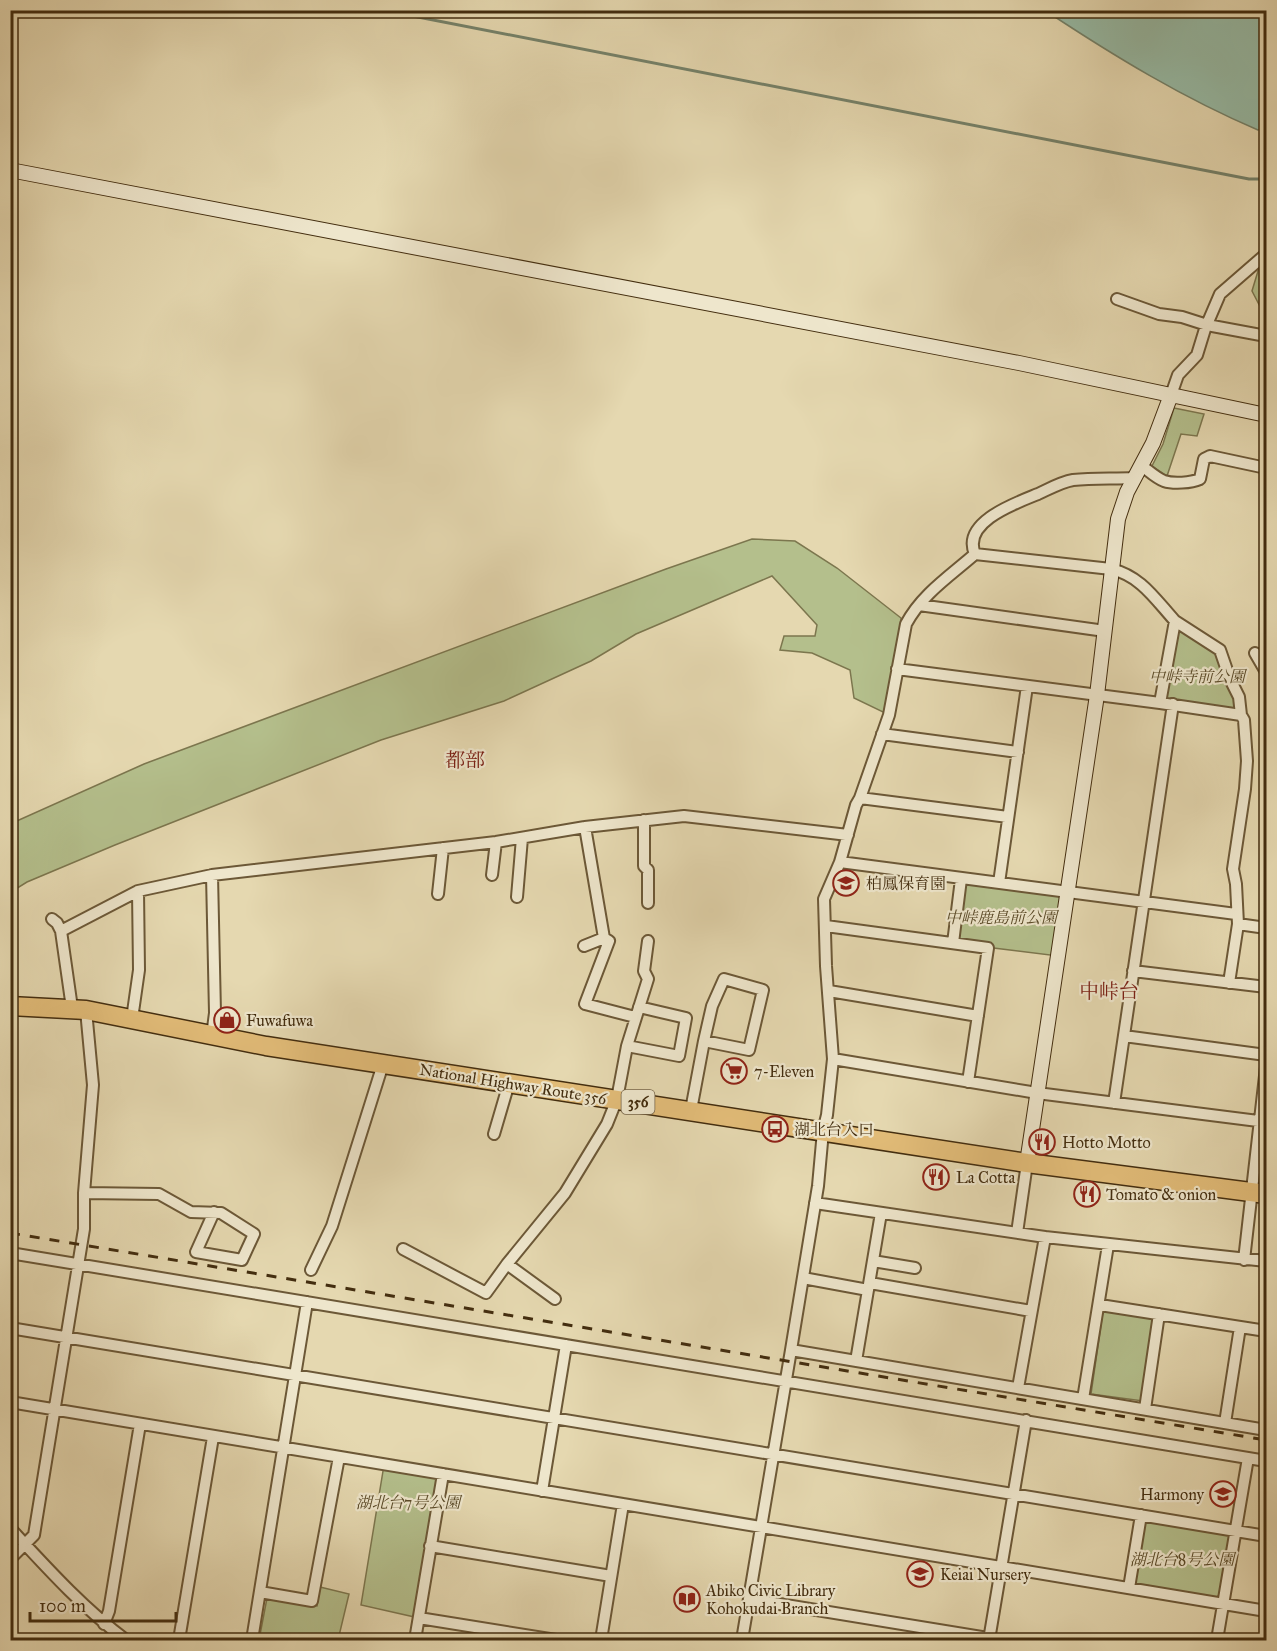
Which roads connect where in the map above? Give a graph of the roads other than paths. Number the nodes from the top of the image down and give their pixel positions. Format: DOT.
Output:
graph roads {
  1 [pos="10,170"];
  2 [pos="1266,254"];
  3 [pos="1117,298"];
  4 [pos="1207,325"];
  5 [pos="1266,336"];
  6 [pos="1171,395"];
  7 [pos="1266,415"];
  8 [pos="1266,468"];
  9 [pos="1138,472"];
  10 [pos="975,554"];
  11 [pos="1111,569"];
  12 [pos="919,605"];
  13 [pos="1174,621"];
  14 [pos="1105,631"];
  15 [pos="1255,653"];
  16 [pos="897,669"];
  17 [pos="1266,672"];
  18 [pos="1028,686"];
  19 [pos="1097,695"];
  20 [pos="1160,703"];
  21 [pos="1173,705"];
  22 [pos="1241,715"];
  23 [pos="882,734"];
  24 [pos="1018,752"];
  25 [pos="860,798"];
  26 [pos="1008,817"];
  27 [pos="645,820"];
  28 [pos="585,826"];
  29 [pos="848,835"];
  30 [pos="522,838"];
  31 [pos="496,842"];
  32 [pos="443,848"];
  33 [pos="840,862"];
  34 [pos="212,875"];
  35 [pos="492,875"];
  36 [pos="961,879"];
  37 [pos="999,883"];
  38 [pos="138,891"];
  39 [pos="1067,892"];
  40 [pos="438,894"];
  41 [pos="517,897"];
  42 [pos="1143,902"];
  43 [pos="648,903"];
  44 [pos="52,919"];
  45 [pos="1237,919"];
  46 [pos="826,926"];
  47 [pos="1266,928"];
  48 [pos="61,931"];
  49 [pos="604,938"];
  50 [pos="648,940"];
  51 [pos="953,943"];
  52 [pos="584,946"];
  53 [pos="1133,971"];
  54 [pos="1229,983"];
  55 [pos="1266,987"];
  56 [pos="829,992"];
  57 [pos="10,1006"];
  58 [pos="79,1009"];
  59 [pos="637,1012"];
  60 [pos="978,1016"];
  61 [pos="132,1019"];
  62 [pos="212,1036"];
  63 [pos="1124,1036"];
  64 [pos="704,1041"];
  65 [pos="627,1046"];
  66 [pos="1266,1055"];
  67 [pos="833,1059"];
  68 [pos="383,1064"];
  69 [pos="1266,1067"];
  70 [pos="968,1082"];
  71 [pos="509,1083"];
  72 [pos="1037,1093"];
  73 [pos="617,1099"];
  74 [pos="1114,1103"];
  75 [pos="691,1110"];
  76 [pos="1263,1122"];
  77 [pos="823,1131"];
  78 [pos="494,1134"];
  79 [pos="1027,1163"];
  80 [pos="84,1193"];
  81 [pos="1259,1193"];
  82 [pos="815,1203"];
  83 [pos="214,1212"];
  84 [pos="881,1213"];
  85 [pos="1017,1233"];
  86 [pos="1045,1237"];
  87 [pos="1108,1245"];
  88 [pos="403,1249"];
  89 [pos="10,1253"];
  90 [pos="1244,1260"];
  91 [pos="873,1261"];
  92 [pos="1266,1261"];
  93 [pos="78,1264"];
  94 [pos="507,1264"];
  95 [pos="915,1268"];
  96 [pos="310,1270"];
  97 [pos="803,1278"];
  98 [pos="869,1286"];
  99 [pos="555,1299"];
  100 [pos="307,1302"];
  101 [pos="1100,1305"];
  102 [pos="1031,1311"];
  103 [pos="1159,1314"];
  104 [pos="1240,1327"];
  105 [pos="10,1328"];
  106 [pos="1266,1331"];
  107 [pos="66,1337"];
  108 [pos="566,1345"];
  109 [pos="791,1350"];
  110 [pos="856,1361"];
  111 [pos="296,1375"];
  112 [pos="786,1381"];
  113 [pos="1018,1388"];
  114 [pos="1083,1399"];
  115 [pos="10,1402"];
  116 [pos="1145,1409"];
  117 [pos="54,1410"];
  118 [pos="554,1417"];
  119 [pos="1026,1420"];
  120 [pos="1225,1423"];
  121 [pos="140,1424"];
  122 [pos="1266,1430"];
  123 [pos="213,1437"];
  124 [pos="283,1448"];
  125 [pos="773,1454"];
  126 [pos="339,1457"];
  127 [pos="1248,1458"];
  128 [pos="1266,1461"];
  129 [pos="443,1474"];
  130 [pos="542,1491"];
  131 [pos="1014,1494"];
  132 [pos="623,1504"];
  133 [pos="1141,1515"];
  134 [pos="762,1527"];
  135 [pos="10,1528"];
  136 [pos="1236,1531"];
  137 [pos="1266,1536"];
  138 [pos="26,1545"];
  139 [pos="430,1546"];
  140 [pos="10,1559"];
  141 [pos="1002,1567"];
  142 [pos="611,1576"];
  143 [pos="1129,1588"];
  144 [pos="260,1592"];
  145 [pos="749,1599"];
  146 [pos="1223,1604"];
  147 [pos="1266,1611"];
  148 [pos="418,1618"];
  149 [pos="104,1624"];
  150 [pos="993,1640"];
  151 [pos="126,1641"];
  152 [pos="179,1641"];
  153 [pos="252,1641"];
  154 [pos="415,1641"];
  155 [pos="556,1641"];
  156 [pos="601,1641"];
  157 [pos="742,1641"];
  158 [pos="1217,1641"];
  1 -- 6 [label="street"];
  2 -- 4 [label="street"];
  3 -- 4 [label="street"];
  4 -- 5 [label="street"];
  4 -- 6 [label="street"];
  6 -- 7 [label="street"];
  6 -- 9 [label="street"];
  8 -- 9 [label="street"];
  9 -- 10 [label="street"];
  9 -- 11 [label="street"];
  10 -- 11 [label="street"];
  10 -- 12 [label="street"];
  11 -- 13 [label="street"];
  11 -- 14 [label="street"];
  12 -- 14 [label="street"];
  12 -- 16 [label="street"];
  13 -- 20 [label="street"];
  13 -- 22 [label="street"];
  14 -- 19 [label="street"];
  15 -- 17 [label="street"];
  16 -- 18 [label="street"];
  16 -- 23 [label="street"];
  18 -- 19 [label="street"];
  18 -- 24 [label="street"];
  19 -- 20 [label="street"];
  19 -- 39 [label="street"];
  20 -- 21 [label="street"];
  21 -- 22 [label="street"];
  21 -- 42 [label="street"];
  22 -- 45 [label="street"];
  23 -- 24 [label="street"];
  23 -- 25 [label="street"];
  24 -- 26 [label="street"];
  25 -- 26 [label="street"];
  25 -- 29 [label="street"];
  26 -- 37 [label="street"];
  27 -- 28 [label="street"];
  27 -- 29 [label="street"];
  27 -- 43 [label="street"];
  28 -- 30 [label="street"];
  28 -- 49 [label="street"];
  29 -- 33 [label="street"];
  30 -- 31 [label="street"];
  30 -- 41 [label="street"];
  31 -- 32 [label="street"];
  31 -- 35 [label="street"];
  32 -- 34 [label="street"];
  32 -- 40 [label="street"];
  33 -- 36 [label="street"];
  33 -- 46 [label="street"];
  34 -- 38 [label="street"];
  34 -- 62 [label="street"];
  36 -- 37 [label="street"];
  36 -- 51 [label="street"];
  37 -- 39 [label="street"];
  38 -- 48 [label="street"];
  38 -- 61 [label="street"];
  39 -- 42 [label="street"];
  39 -- 72 [label="street"];
  42 -- 45 [label="street"];
  42 -- 53 [label="street"];
  44 -- 48 [label="street"];
  45 -- 47 [label="street"];
  45 -- 54 [label="street"];
  46 -- 51 [label="street"];
  46 -- 56 [label="street"];
  48 -- 58 [label="street"];
  49 -- 52 [label="street"];
  49 -- 59 [label="street"];
  50 -- 59 [label="street"];
  51 -- 60 [label="street"];
  53 -- 54 [label="street"];
  53 -- 63 [label="street"];
  54 -- 55 [label="street"];
  56 -- 60 [label="street"];
  56 -- 67 [label="street"];
  57 -- 58 [label="highway, National Highway Route 356 / 356"];
  58 -- 61 [label="highway, National Highway Route 356 / 356"];
  58 -- 80 [label="street"];
  59 -- 65 [label="street"];
  59 -- 65 [label="street"];
  60 -- 70 [label="street"];
  61 -- 62 [label="highway, National Highway Route 356 / 356"];
  62 -- 68 [label="highway, National Highway Route 356 / 356"];
  63 -- 66 [label="street"];
  63 -- 74 [label="street"];
  64 -- 64 [label="street"];
  64 -- 75 [label="street"];
  65 -- 73 [label="street"];
  67 -- 70 [label="street"];
  67 -- 77 [label="street"];
  68 -- 71 [label="highway, National Highway Route 356 / 356"];
  68 -- 96 [label="street"];
  69 -- 76 [label="street"];
  70 -- 72 [label="street"];
  71 -- 73 [label="highway, National Highway Route 356 / 356"];
  71 -- 78 [label="street"];
  72 -- 74 [label="street"];
  72 -- 79 [label="street"];
  73 -- 75 [label="highway, National Highway Route 356 / 356"];
  73 -- 94 [label="street"];
  74 -- 76 [label="street"];
  75 -- 77 [label="highway, National Highway Route 356 / 356"];
  76 -- 81 [label="street"];
  77 -- 79 [label="highway, National Highway Route 356 / 356"];
  77 -- 82 [label="street"];
  79 -- 81 [label="highway, National Highway Route 356 / 356"];
  79 -- 85 [label="street"];
  80 -- 83 [label="street"];
  80 -- 93 [label="street"];
  81 -- 90 [label="street"];
  82 -- 84 [label="street"];
  82 -- 97 [label="street"];
  83 -- 83 [label="street"];
  84 -- 85 [label="street"];
  84 -- 91 [label="street"];
  85 -- 86 [label="street"];
  86 -- 87 [label="street"];
  86 -- 102 [label="street"];
  87 -- 90 [label="street"];
  87 -- 101 [label="street"];
  88 -- 94 [label="street"];
  89 -- 93 [label="street"];
  90 -- 92 [label="street"];
  91 -- 95 [label="street"];
  91 -- 98 [label="street"];
  93 -- 100 [label="street"];
  93 -- 107 [label="street"];
  94 -- 99 [label="street"];
  97 -- 98 [label="street"];
  97 -- 109 [label="street"];
  98 -- 102 [label="street"];
  98 -- 110 [label="street"];
  100 -- 108 [label="street"];
  100 -- 111 [label="street"];
  101 -- 103 [label="street"];
  101 -- 114 [label="street"];
  102 -- 113 [label="street"];
  103 -- 104 [label="street"];
  103 -- 116 [label="street"];
  104 -- 106 [label="street"];
  104 -- 120 [label="street"];
  105 -- 107 [label="street"];
  107 -- 111 [label="street"];
  107 -- 117 [label="street"];
  108 -- 112 [label="street"];
  108 -- 118 [label="street"];
  109 -- 110 [label="street"];
  109 -- 112 [label="street"];
  110 -- 113 [label="street"];
  111 -- 118 [label="street"];
  111 -- 124 [label="street"];
  112 -- 119 [label="street"];
  112 -- 125 [label="street"];
  113 -- 114 [label="street"];
  114 -- 116 [label="street"];
  115 -- 117 [label="street"];
  116 -- 120 [label="street"];
  117 -- 121 [label="street"];
  117 -- 138 [label="street"];
  118 -- 125 [label="street"];
  118 -- 130 [label="street"];
  119 -- 127 [label="street"];
  119 -- 131 [label="street"];
  120 -- 122 [label="street"];
  121 -- 123 [label="street"];
  121 -- 149 [label="street"];
  123 -- 124 [label="street"];
  123 -- 152 [label="street"];
  124 -- 126 [label="street"];
  124 -- 144 [label="street"];
  125 -- 131 [label="street"];
  125 -- 134 [label="street"];
  126 -- 129 [label="street"];
  126 -- 144 [label="street"];
  127 -- 128 [label="street"];
  127 -- 136 [label="street"];
  129 -- 130 [label="street"];
  129 -- 139 [label="street"];
  130 -- 132 [label="street"];
  131 -- 133 [label="street"];
  131 -- 141 [label="street"];
  132 -- 134 [label="street"];
  132 -- 142 [label="street"];
  133 -- 136 [label="street"];
  133 -- 143 [label="street"];
  134 -- 141 [label="street"];
  134 -- 145 [label="street"];
  135 -- 138 [label="street"];
  136 -- 137 [label="street"];
  136 -- 146 [label="street"];
  138 -- 140 [label="street"];
  138 -- 149 [label="street"];
  139 -- 142 [label="street"];
  139 -- 148 [label="street"];
  141 -- 143 [label="street"];
  141 -- 150 [label="street"];
  142 -- 156 [label="street"];
  143 -- 146 [label="street"];
  144 -- 153 [label="street"];
  145 -- 150 [label="street"];
  145 -- 157 [label="street"];
  146 -- 147 [label="street"];
  146 -- 158 [label="street"];
  148 -- 154 [label="street"];
  148 -- 155 [label="street"];
  149 -- 151 [label="street"];
}
